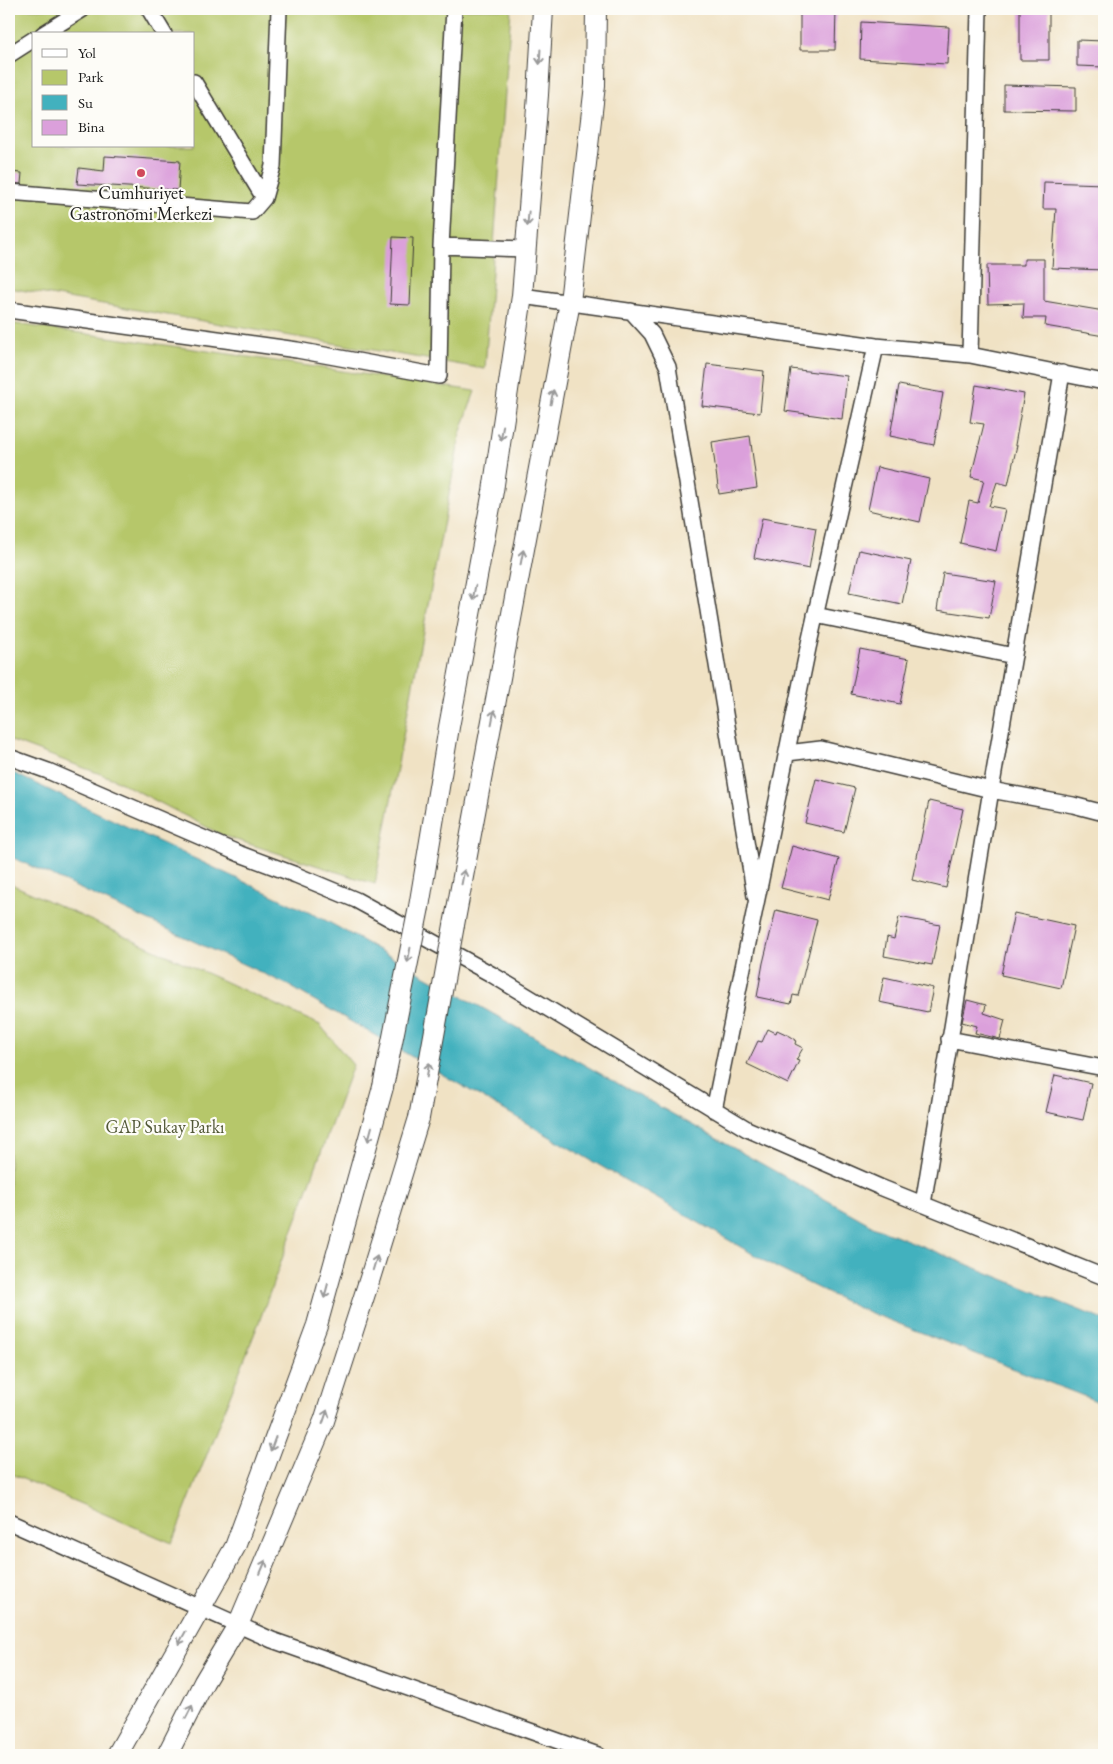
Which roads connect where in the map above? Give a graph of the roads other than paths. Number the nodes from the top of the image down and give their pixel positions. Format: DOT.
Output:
graph roads {
  1 [pos="83,9"];
  2 [pos="149,9"];
  3 [pos="279,9"];
  4 [pos="454,9"];
  5 [pos="543,9"];
  6 [pos="596,9"];
  7 [pos="979,9"];
  8 [pos="46,32"];
  9 [pos="163,32"];
  10 [pos="32,40"];
  11 [pos="9,54"];
  12 [pos="195,84"];
  13 [pos="9,192"];
  14 [pos="264,198"];
  15 [pos="441,246"];
  16 [pos="526,249"];
  17 [pos="522,296"];
  18 [pos="570,302"];
  19 [pos="9,310"];
  20 [pos="631,311"];
  21 [pos="876,346"];
  22 [pos="970,355"];
  23 [pos="1062,373"];
  24 [pos="1104,382"];
  25 [pos="815,615"];
  26 [pos="1014,656"];
  27 [pos="787,753"];
  28 [pos="9,757"];
  29 [pos="991,790"];
  30 [pos="1104,813"];
  31 [pos="756,905"];
  32 [pos="949,1039"];
  33 [pos="1104,1068"];
  34 [pos="714,1110"];
  35 [pos="923,1204"];
  36 [pos="1104,1277"];
  37 [pos="9,1522"];
  38 [pos="199,1607"];
  39 [pos="238,1625"];
  40 [pos="117,1755"];
  41 [pos="167,1755"];
  42 [pos="598,1755"];
  1 -- 8 [label="street"];
  2 -- 9 [label="street"];
  3 -- 14 [label="street"];
  4 -- 15 [label="street"];
  5 -- 16 [label="main road, one-way"];
  6 -- 18 [label="main road"];
  7 -- 22 [label="street"];
  10 -- 11 [label="street"];
  12 -- 14 [label="street"];
  13 -- 14 [label="street"];
  15 -- 16 [label="street"];
  15 -- 19 [label="street"];
  16 -- 17 [label="main road"];
  17 -- 18 [label="street"];
  17 -- 38 [label="main road, one-way, bridge"];
  18 -- 20 [label="street"];
  39 -- 18 [label="main road, one-way, bridge"];
  20 -- 21 [label="street"];
  20 -- 31 [label="street"];
  21 -- 22 [label="street"];
  21 -- 25 [label="street"];
  22 -- 23 [label="street"];
  23 -- 24 [label="street"];
  23 -- 26 [label="street"];
  25 -- 26 [label="street"];
  25 -- 27 [label="street"];
  26 -- 29 [label="street"];
  27 -- 29 [label="street"];
  27 -- 31 [label="street"];
  28 -- 34 [label="street"];
  29 -- 30 [label="street"];
  29 -- 32 [label="street"];
  31 -- 34 [label="street"];
  32 -- 33 [label="street"];
  32 -- 35 [label="street"];
  34 -- 35 [label="street"];
  35 -- 36 [label="street"];
  37 -- 38 [label="street"];
  38 -- 39 [label="street"];
  38 -- 40 [label="main road, one-way"];
  41 -- 39 [label="main road, one-way"];
  39 -- 42 [label="street"];
}
